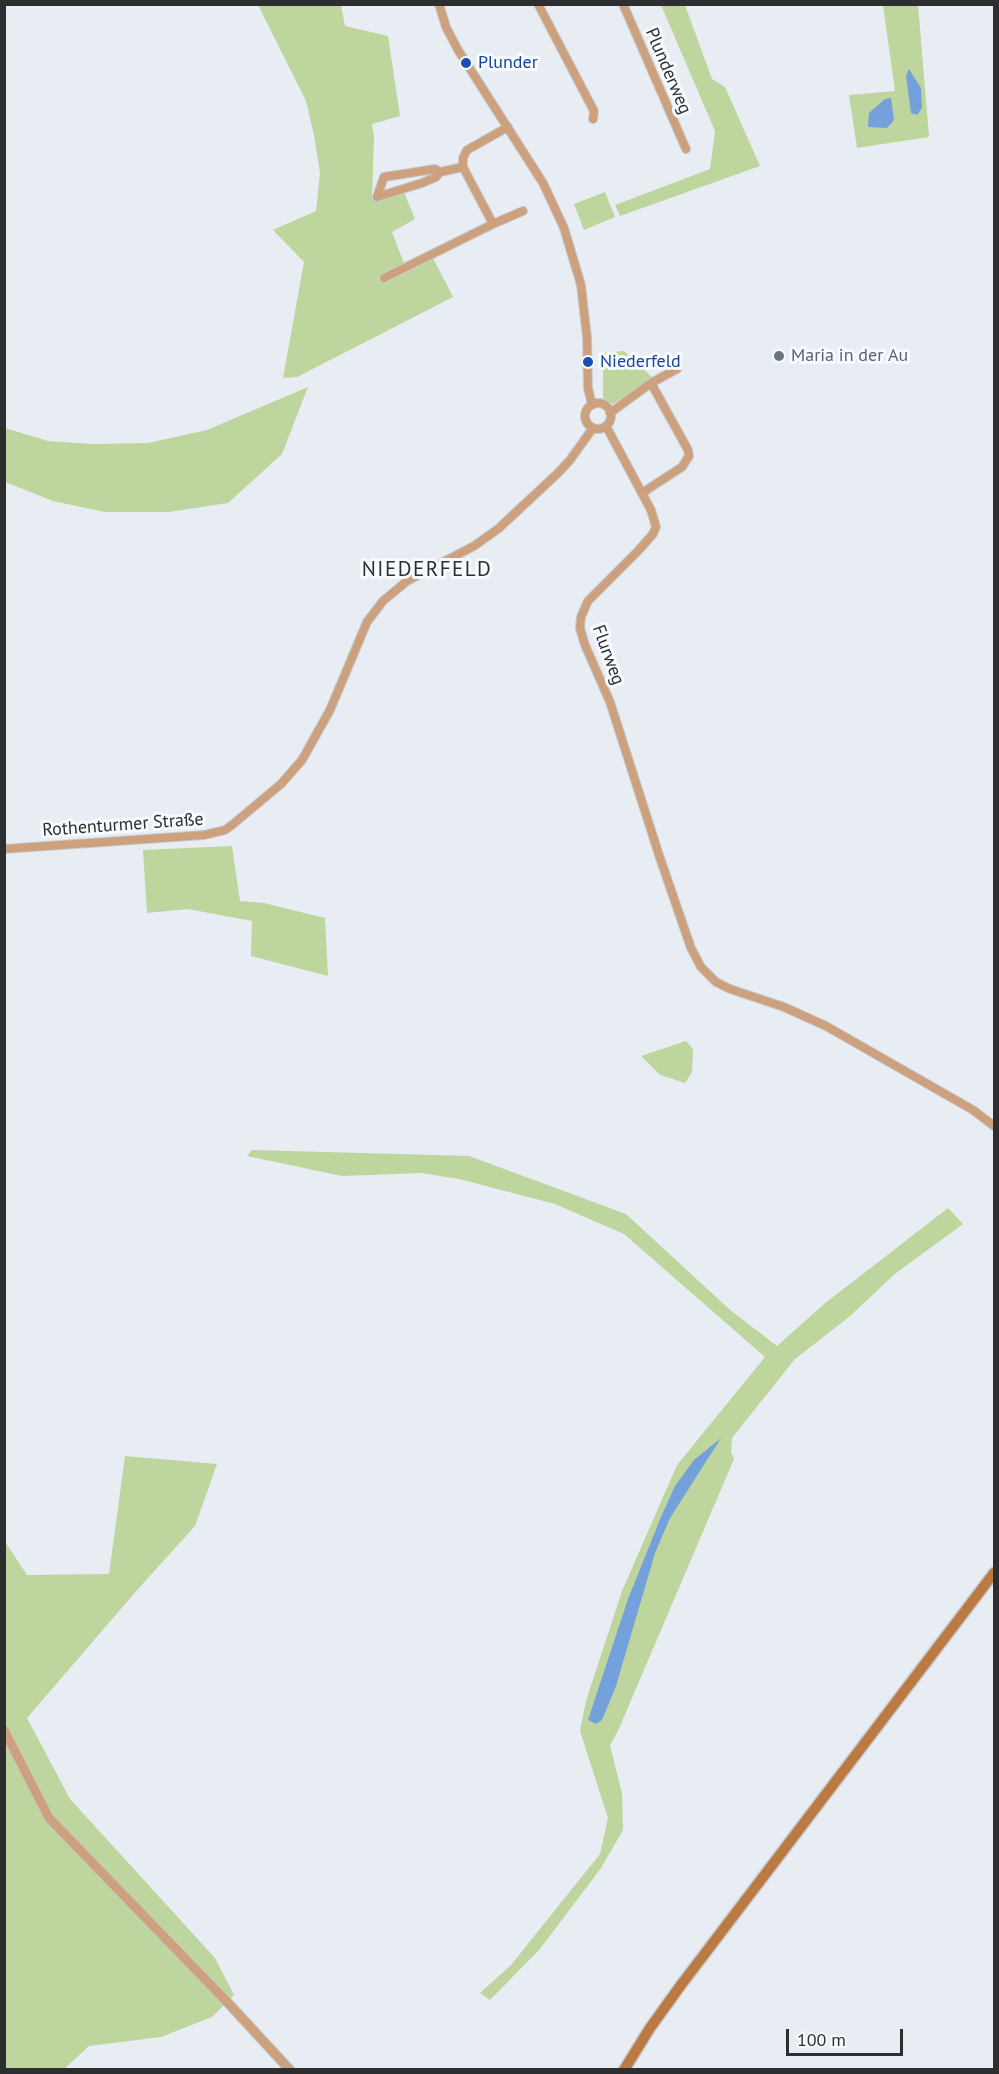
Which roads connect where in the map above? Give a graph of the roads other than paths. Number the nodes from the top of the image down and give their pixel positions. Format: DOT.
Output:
graph roads {
  1 [pos="439,4"];
  2 [pos="538,4"];
  3 [pos="623,4"];
  4 [pos="593,120"];
  5 [pos="508,127"];
  6 [pos="686,149"];
  7 [pos="463,167"];
  8 [pos="440,172"];
  9 [pos="523,210"];
  10 [pos="493,224"];
  11 [pos="384,278"];
  12 [pos="677,369"];
  13 [pos="651,383"];
  14 [pos="592,405"];
  15 [pos="610,413"];
  16 [pos="606,426"];
  17 [pos="592,428"];
  18 [pos="642,493"];
  19 [pos="4,849"];
  20 [pos="994,1126"];
  21 [pos="994,1573"];
  22 [pos="4,1730"];
  23 [pos="290,2070"];
  24 [pos="624,2070"];
  1 -- 5 [label="street"];
  2 -- 4 [label="street"];
  3 -- 6 [label="street, Plunderweg"];
  5 -- 7 [label="street"];
  5 -- 14 [label="street"];
  7 -- 8 [label="street"];
  7 -- 10 [label="street"];
  8 -- 8 [label="street"];
  9 -- 10 [label="street"];
  10 -- 11 [label="street"];
  12 -- 13 [label="street"];
  13 -- 15 [label="street"];
  13 -- 18 [label="street"];
  14 -- 15 [label="street"];
  14 -- 17 [label="street"];
  15 -- 16 [label="street"];
  16 -- 17 [label="street"];
  16 -- 18 [label="street, Flurweg"];
  17 -- 19 [label="street, Rothenturmer Straße"];
  18 -- 20 [label="street, Flurweg"];
  21 -- 24 [label="main road"];
  22 -- 23 [label="street"];
}
